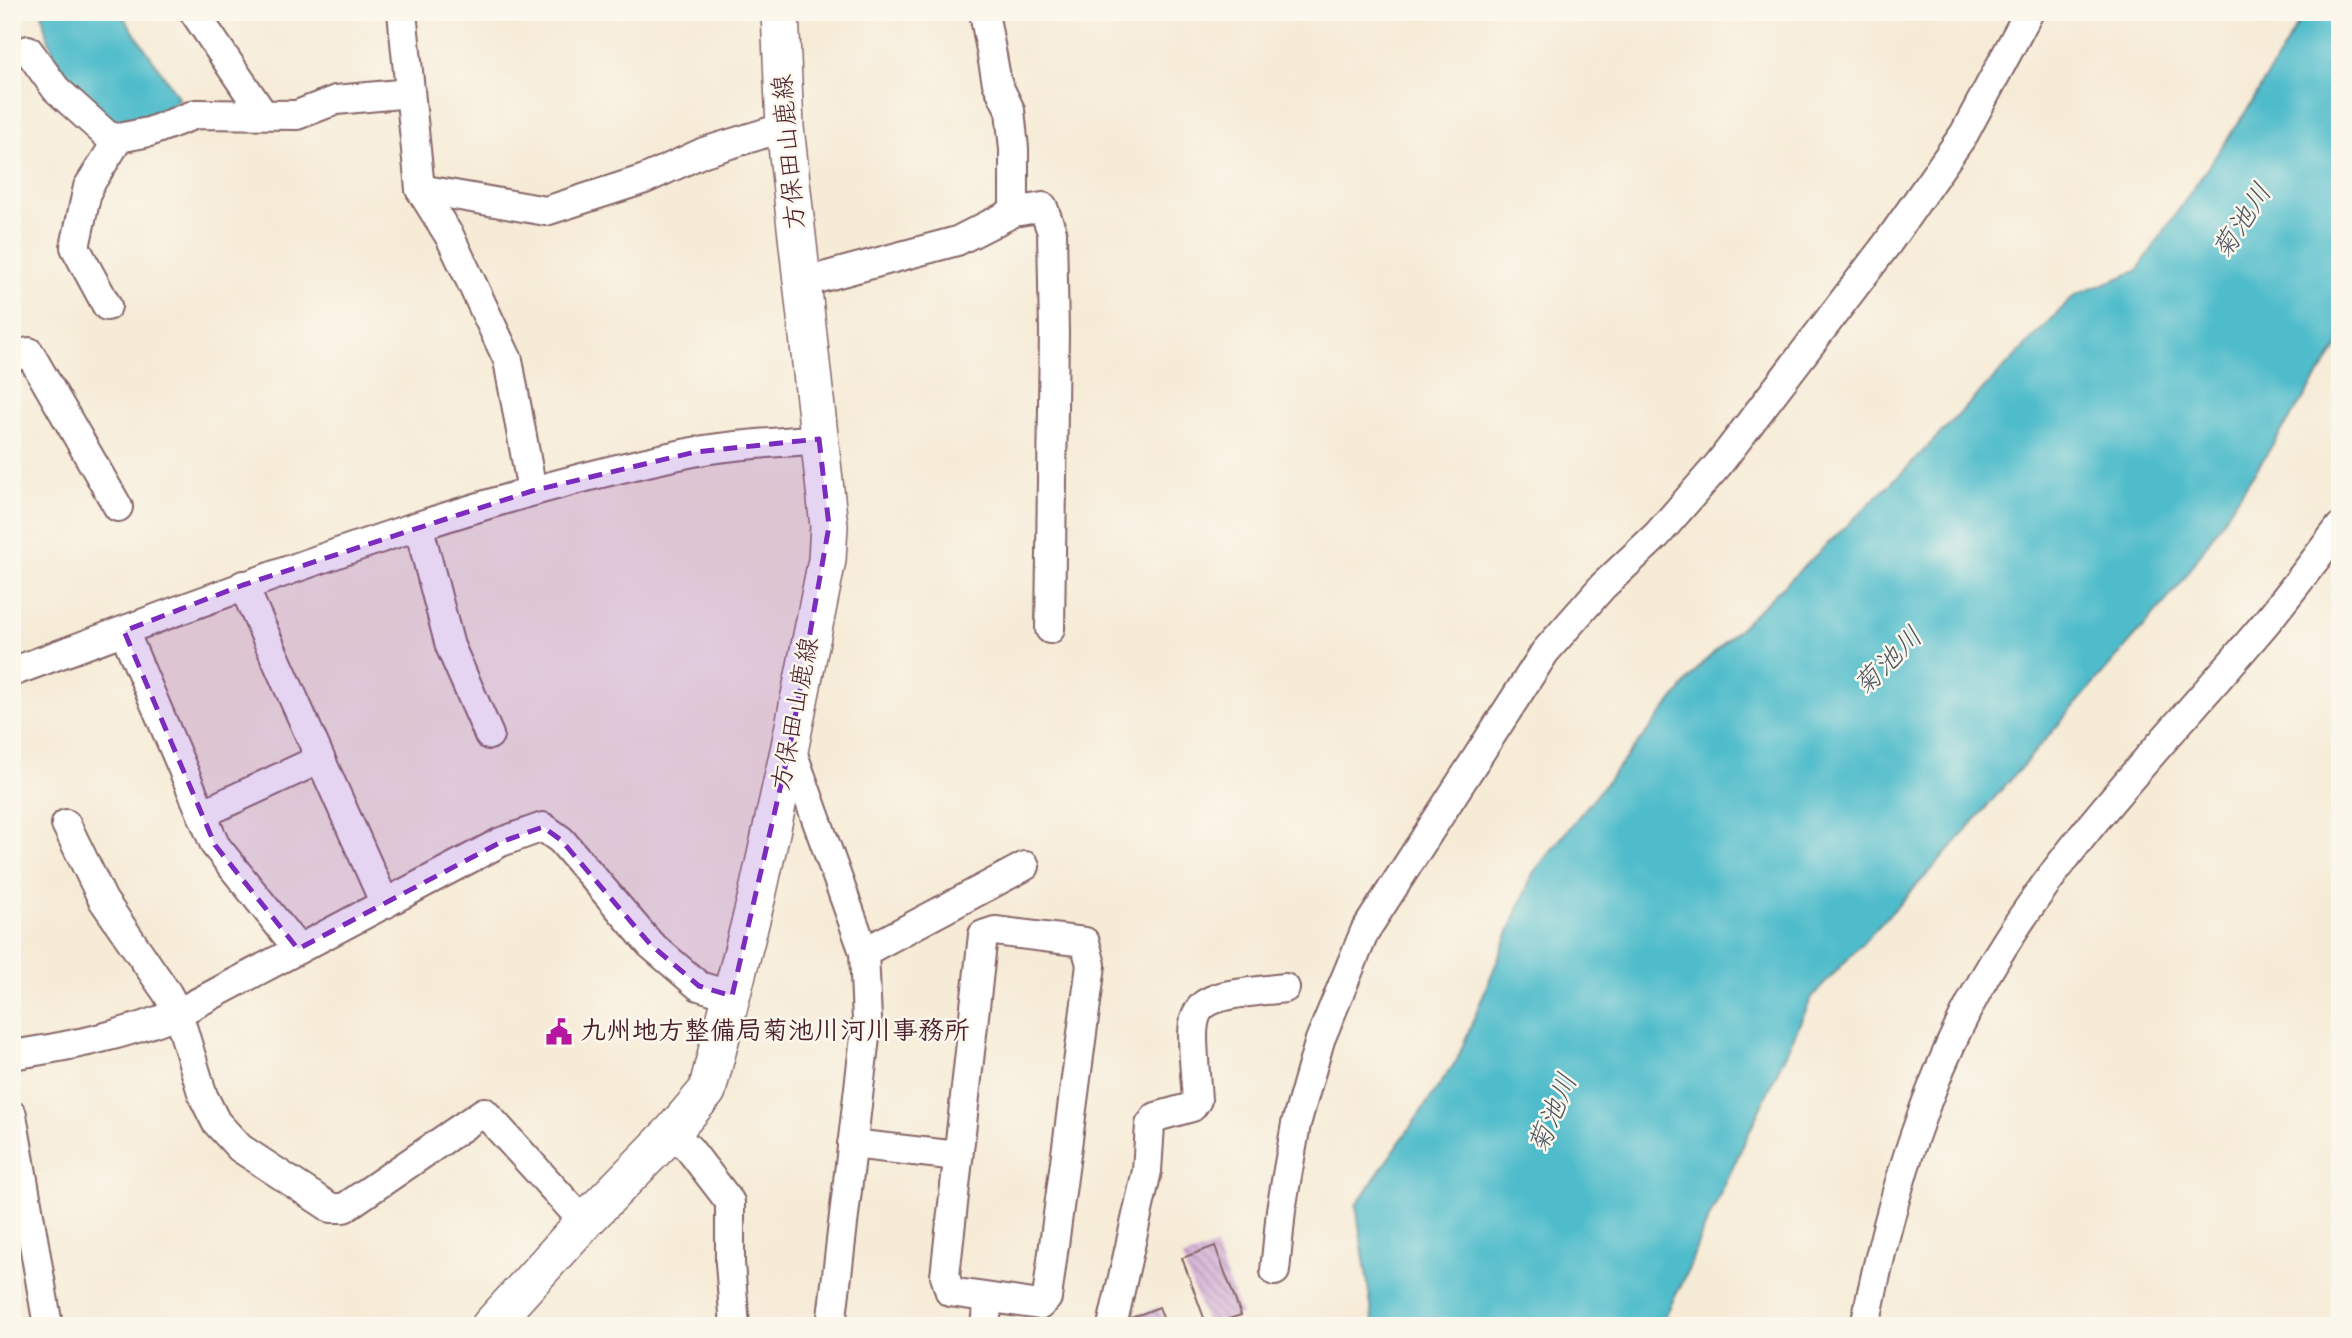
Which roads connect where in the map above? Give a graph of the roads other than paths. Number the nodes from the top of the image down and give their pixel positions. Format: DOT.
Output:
graph roads {
  1 [pos="194,12"];
  2 [pos="402,12"];
  3 [pos="780,12"];
  4 [pos="985,12"];
  5 [pos="2029,12"];
  6 [pos="28,50"];
  7 [pos="410,93"];
  8 [pos="263,114"];
  9 [pos="785,127"];
  10 [pos="119,138"];
  11 [pos="420,189"];
  12 [pos="1014,212"];
  13 [pos="801,284"];
  14 [pos="107,306"];
  15 [pos="12,357"];
  16 [pos="820,439"];
  17 [pos="532,491"];
  18 [pos="118,507"];
  19 [pos="2340,527"];
  20 [pos="419,528"];
  21 [pos="243,585"];
  22 [pos="1050,629"];
  23 [pos="124,631"];
  24 [pos="12,672"];
  25 [pos="489,736"];
  26 [pos="790,746"];
  27 [pos="320,760"];
  28 [pos="202,814"];
  29 [pos="66,824"];
  30 [pos="1025,866"];
  31 [pos="385,904"];
  32 [pos="298,949"];
  33 [pos="864,952"];
  34 [pos="1285,988"];
  35 [pos="732,996"];
  36 [pos="178,1013"];
  37 [pos="12,1055"];
  38 [pos="12,1115"];
  39 [pos="672,1132"];
  40 [pos="852,1144"];
  41 [pos="958,1156"];
  42 [pos="584,1222"];
  43 [pos="1275,1271"];
  44 [pos="987,1312"];
  45 [pos="48,1326"];
  46 [pos="490,1326"];
  47 [pos="736,1326"];
  48 [pos="831,1326"];
  49 [pos="1112,1326"];
  50 [pos="1865,1326"];
  1 -- 8 [label="street"];
  2 -- 7 [label="street"];
  3 -- 9 [label="main road, 方保田山鹿線"];
  4 -- 12 [label="street"];
  5 -- 43 [label="street"];
  6 -- 10 [label="street"];
  7 -- 8 [label="street"];
  7 -- 11 [label="street"];
  8 -- 10 [label="street"];
  9 -- 11 [label="street"];
  9 -- 13 [label="main road, 方保田山鹿線"];
  10 -- 14 [label="street"];
  11 -- 17 [label="street"];
  12 -- 13 [label="street"];
  12 -- 22 [label="street"];
  13 -- 16 [label="main road, 方保田山鹿線"];
  15 -- 18 [label="street"];
  16 -- 17 [label="street"];
  16 -- 26 [label="main road, 方保田山鹿線"];
  17 -- 20 [label="street"];
  19 -- 50 [label="street"];
  20 -- 21 [label="street"];
  20 -- 25 [label="street"];
  21 -- 23 [label="street"];
  21 -- 27 [label="street"];
  23 -- 24 [label="street"];
  23 -- 28 [label="street"];
  26 -- 33 [label="street"];
  26 -- 35 [label="main road, 方保田山鹿線"];
  27 -- 28 [label="street"];
  27 -- 31 [label="street"];
  28 -- 32 [label="street"];
  29 -- 36 [label="street"];
  30 -- 33 [label="street"];
  31 -- 32 [label="street"];
  31 -- 35 [label="street"];
  32 -- 36 [label="street"];
  33 -- 40 [label="street"];
  34 -- 49 [label="street"];
  35 -- 39 [label="main road, 方保田山鹿線"];
  36 -- 37 [label="street"];
  36 -- 42 [label="street"];
  38 -- 45 [label="street"];
  39 -- 42 [label="main road, 方保田山鹿線"];
  39 -- 47 [label="street"];
  40 -- 41 [label="street"];
  40 -- 48 [label="street"];
  41 -- 44 [label="street"];
  41 -- 44 [label="street"];
  42 -- 46 [label="main road, 方保田山鹿線"];
}
